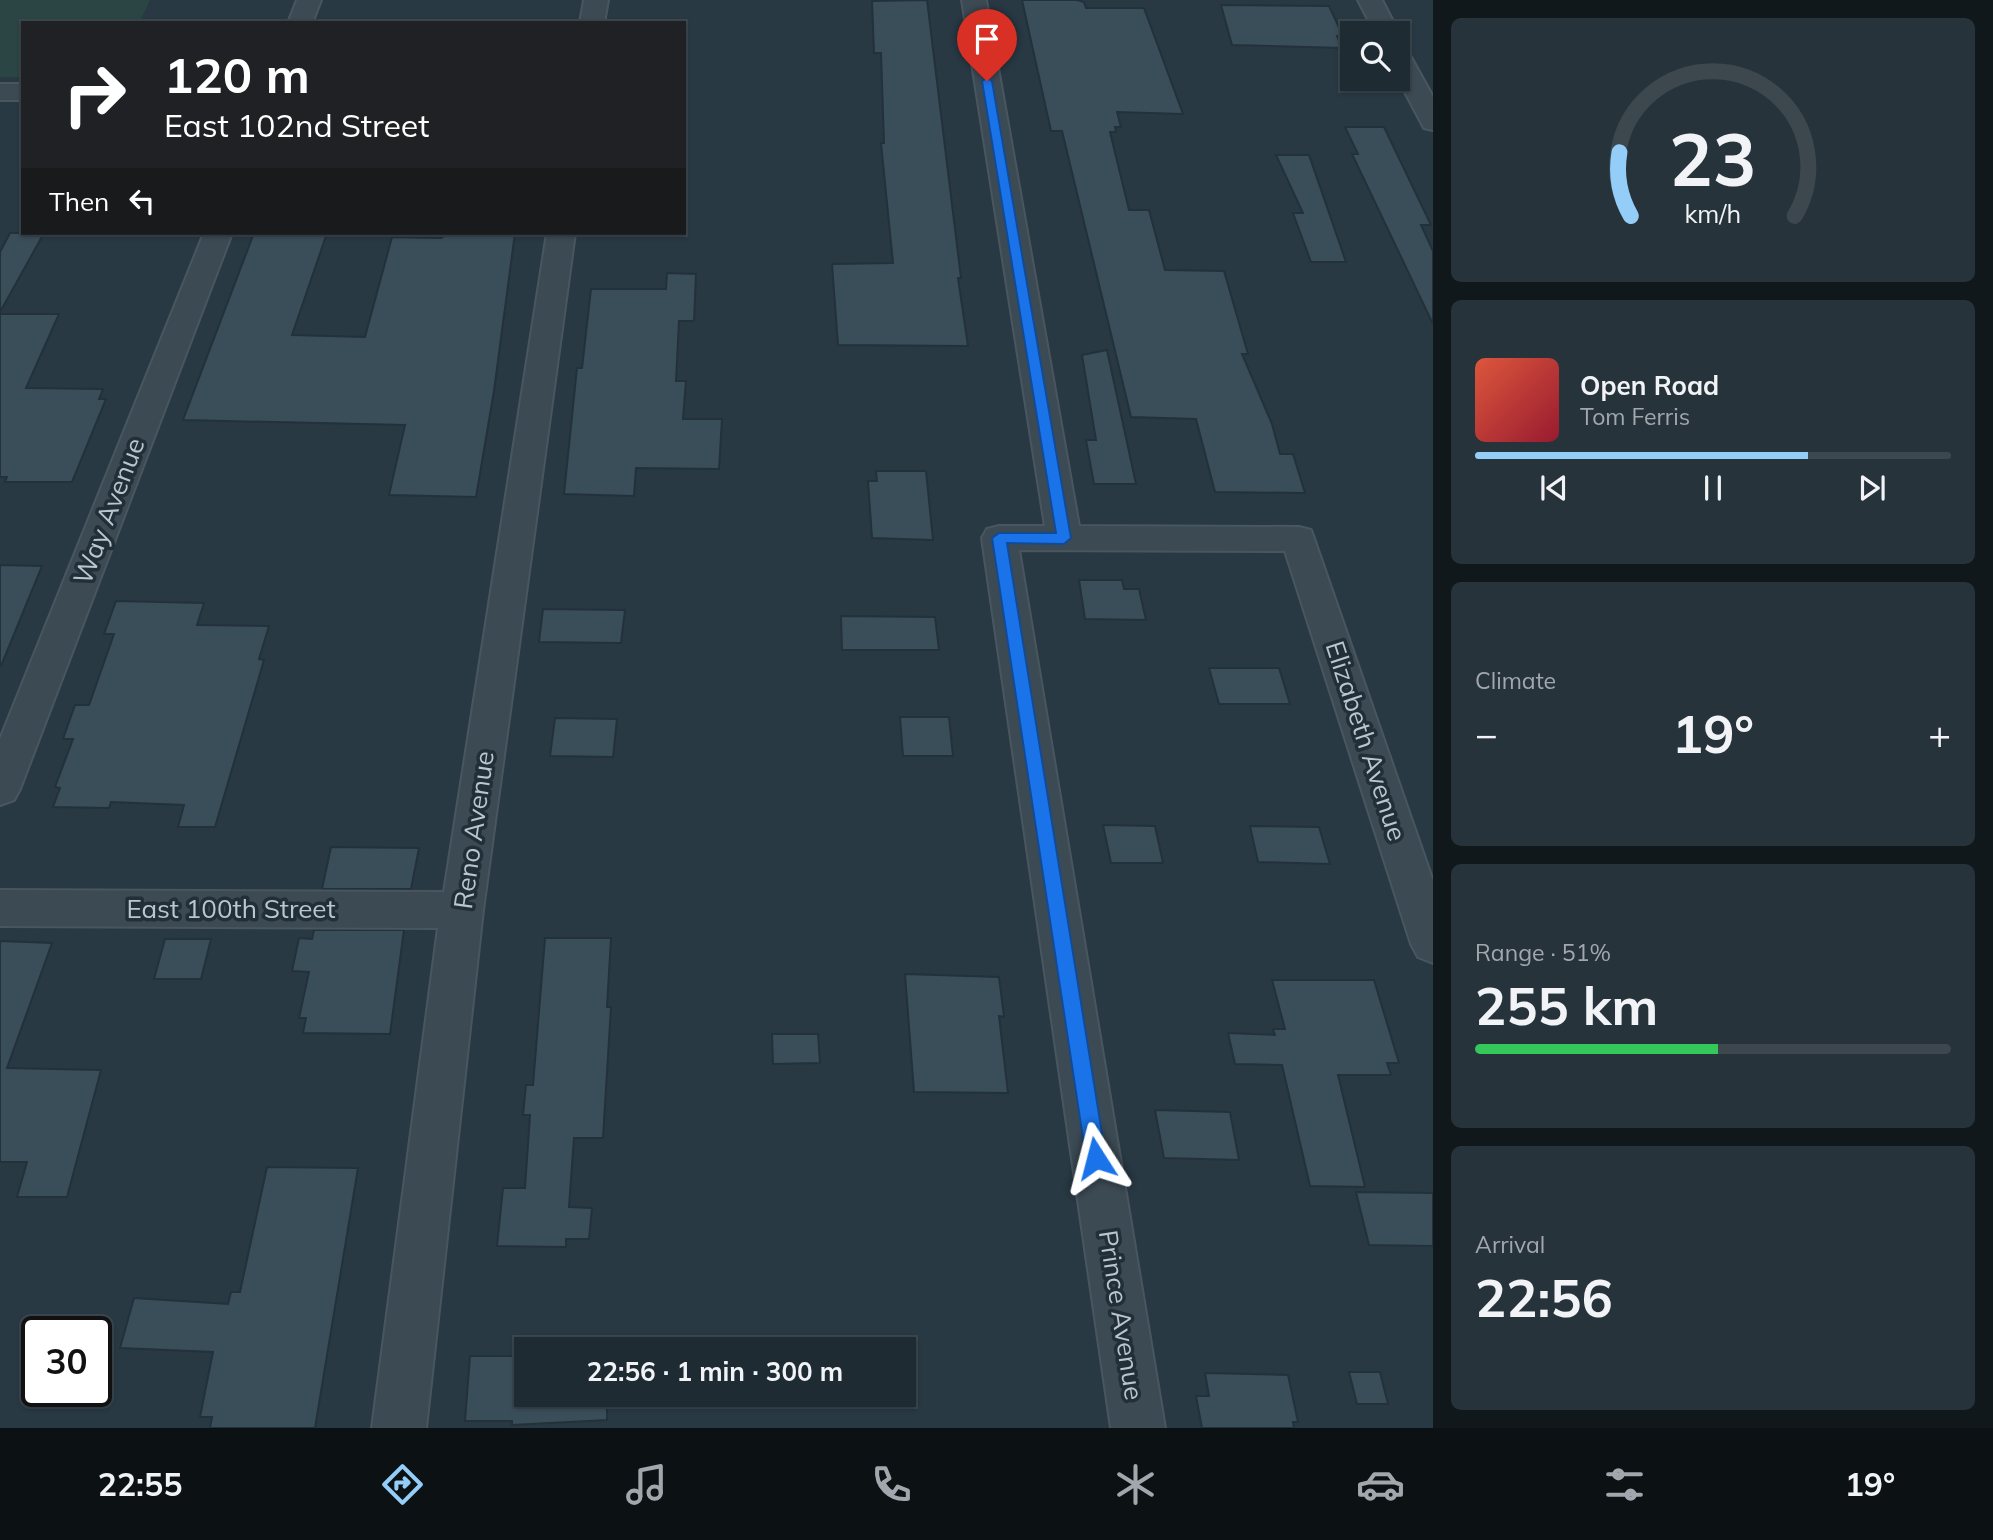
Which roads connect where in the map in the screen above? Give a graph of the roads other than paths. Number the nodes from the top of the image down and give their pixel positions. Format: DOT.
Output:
graph roads {
  1 [pos="309,0"];
  2 [pos="596,0"];
  3 [pos="974,0"];
  4 [pos="1370,0"];
  5 [pos="301,21"];
  6 [pos="592,21"];
  7 [pos="1381,21"];
  8 [pos="1410,78"];
  9 [pos="0,92"];
  10 [pos="21,92"];
  11 [pos="1433,122"];
  12 [pos="217,235"];
  13 [pos="561,235"];
  14 [pos="1064,538"];
  15 [pos="0,789"];
  16 [pos="0,908"];
  17 [pos="462,910"];
  18 [pos="1433,944"];
  19 [pos="399,1428"];
  20 [pos="1138,1428"];
  1 -- 5 [label="street"];
  2 -- 6 [label="street"];
  3 -- 14 [label="street"];
  4 -- 7 [label="street"];
  8 -- 11 [label="street"];
  9 -- 10 [label="street"];
  12 -- 15 [label="street, Way Avenue"];
  13 -- 17 [label="street, Reno Avenue"];
  14 -- 18 [label="street, Elizabeth Avenue"];
  14 -- 20 [label="street, Prince Avenue"];
  16 -- 17 [label="street, East 100th Street"];
  17 -- 19 [label="street, Reno Avenue"];
}
